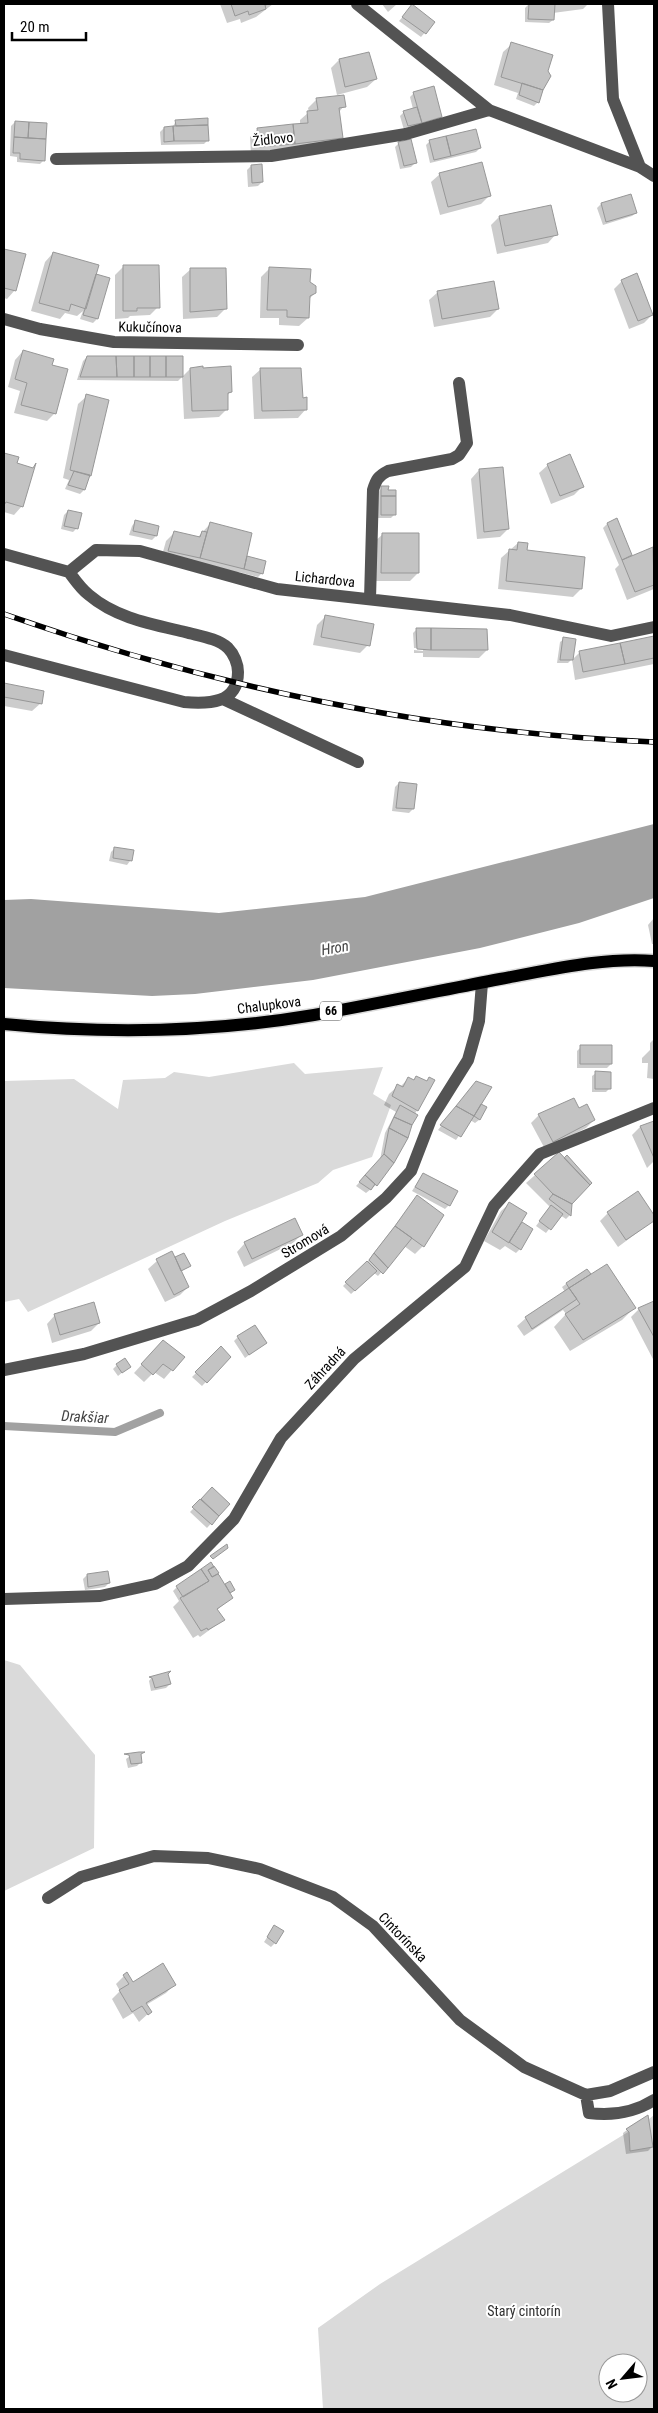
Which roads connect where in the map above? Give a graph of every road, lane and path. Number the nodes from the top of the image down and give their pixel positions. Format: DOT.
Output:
graph roads {
  1 [pos="357,4"];
  2 [pos="608,4"];
  3 [pos="489,110"];
  4 [pos="56,159"];
  5 [pos="640,167"];
  6 [pos="654,176"];
  7 [pos="4,319"];
  8 [pos="298,345"];
  9 [pos="459,383"];
  10 [pos="4,554"];
  11 [pos="69,572"];
  12 [pos="370,599"];
  13 [pos="654,627"];
  14 [pos="4,655"];
  15 [pos="223,700"];
  16 [pos="358,762"];
  17 [pos="654,961"];
  18 [pos="482,983"];
  19 [pos="4,1024"];
  20 [pos="654,1108"];
  21 [pos="4,1370"];
  22 [pos="4,1598"];
  23 [pos="48,1898"];
  24 [pos="654,2072"];
  25 [pos="586,2095"];
  26 [pos="654,2100"];
  1 -- 3 [label="street"];
  2 -- 5 [label="street"];
  3 -- 4 [label="street, Židlovo"];
  3 -- 5 [label="street"];
  5 -- 6 [label="street"];
  7 -- 8 [label="street, Kukučínova"];
  9 -- 12 [label="street"];
  10 -- 11 [label="street"];
  11 -- 12 [label="street, Lichardova"];
  11 -- 15 [label="street"];
  12 -- 13 [label="street, Lichardova"];
  14 -- 15 [label="street"];
  15 -- 16 [label="street"];
  17 -- 18 [label="main road, Chalupkova / 66"];
  18 -- 19 [label="main road, Chalupkova / 66"];
  18 -- 21 [label="street, Stromová"];
  20 -- 22 [label="street, Záhradná"];
  23 -- 25 [label="street, Cintorínska"];
  24 -- 25 [label="street"];
  25 -- 26 [label="street"];
}
